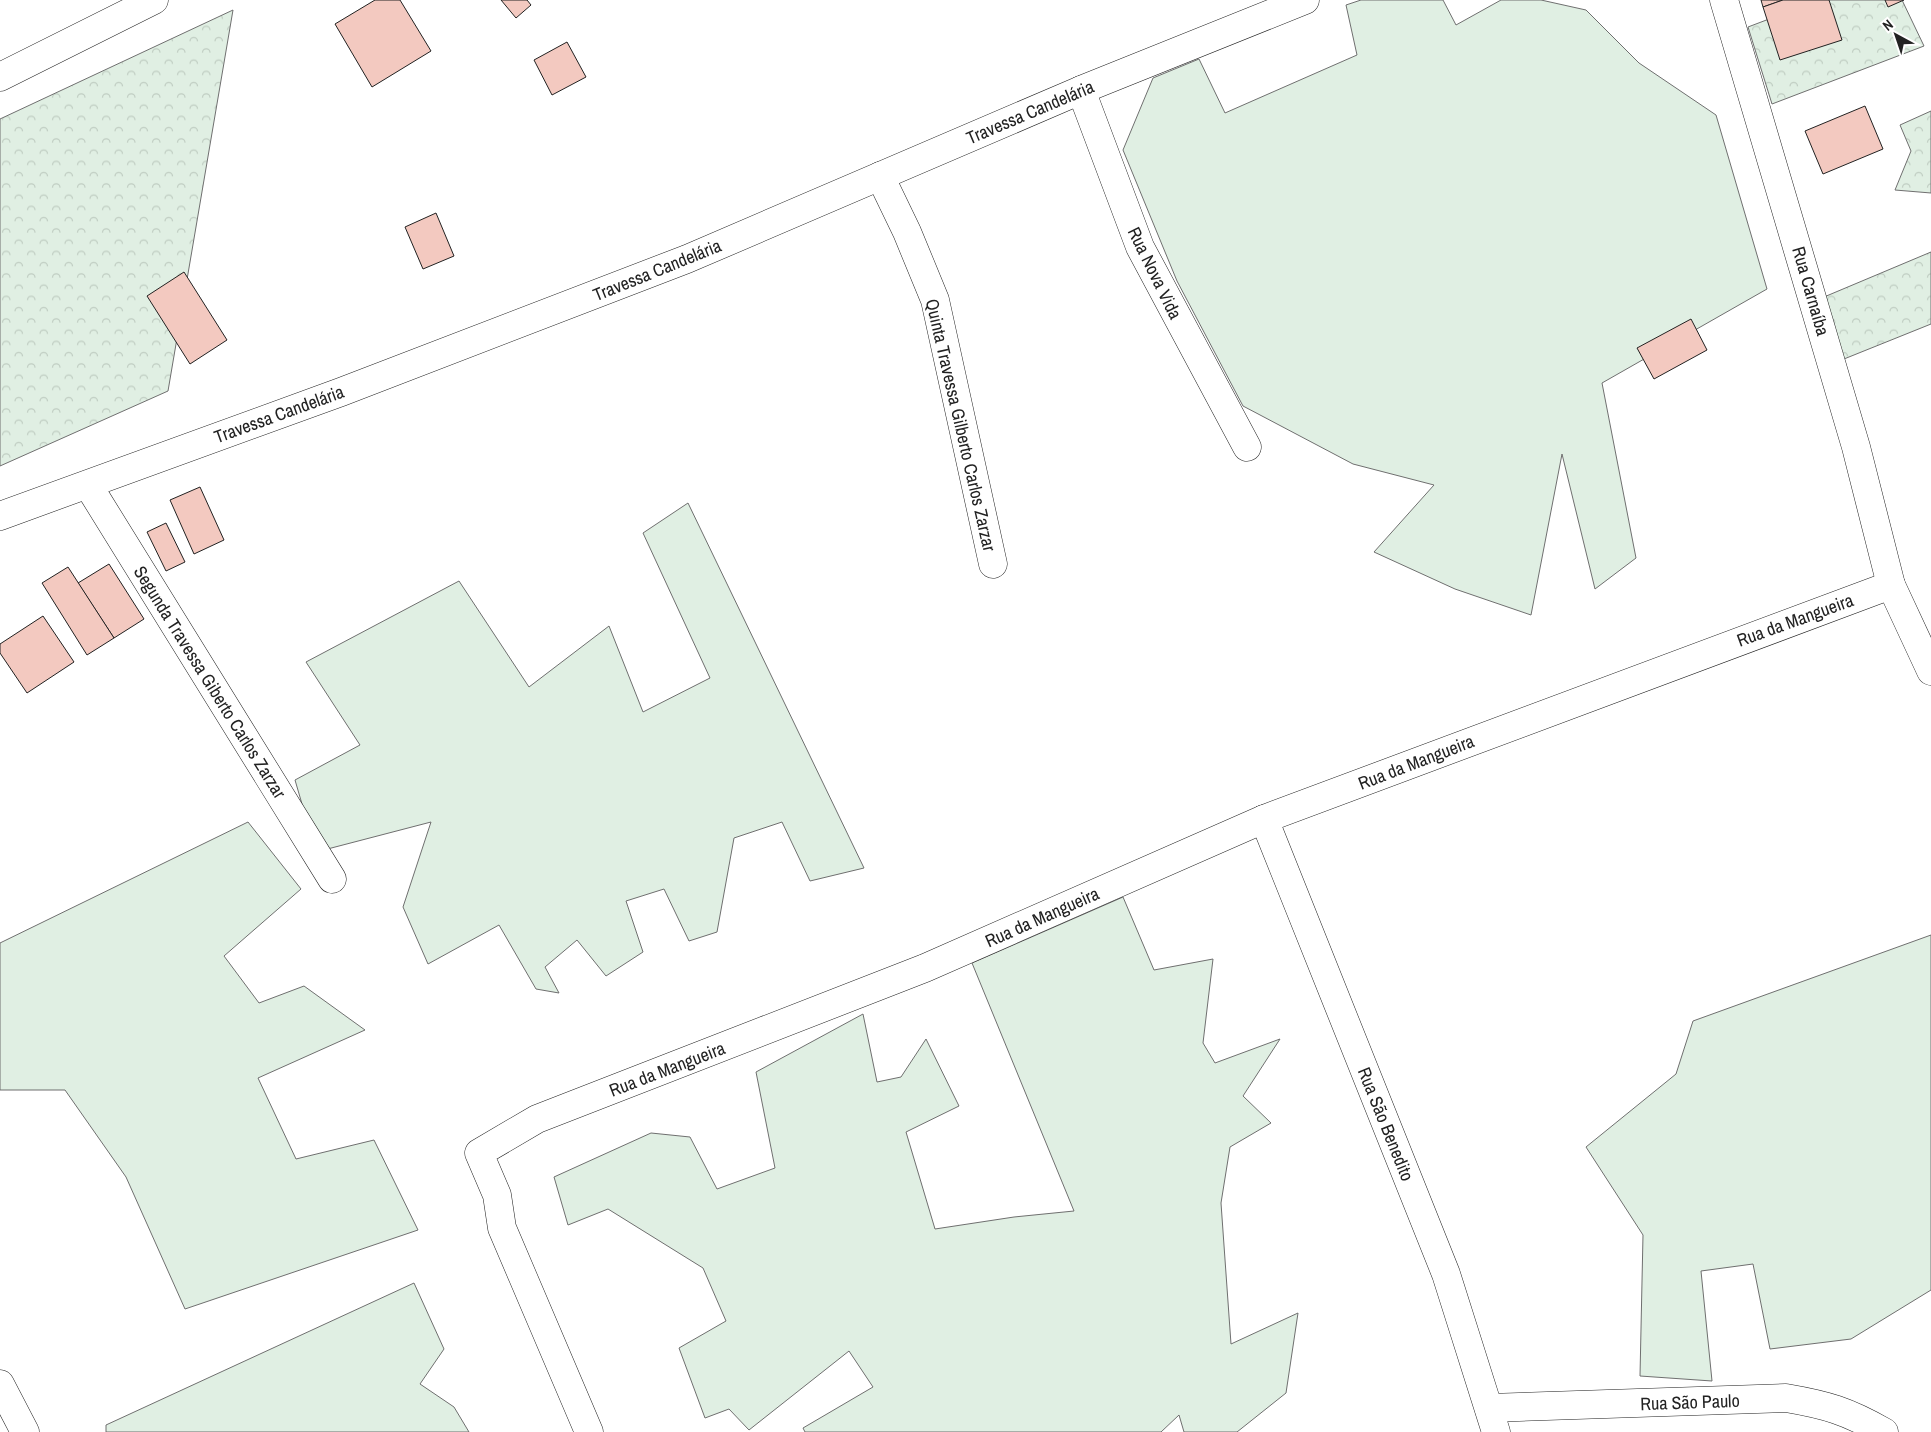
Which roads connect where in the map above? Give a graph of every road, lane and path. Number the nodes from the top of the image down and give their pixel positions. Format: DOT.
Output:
graph roads {
  1 [pos="154,0"];
  2 [pos="1305,0"];
  3 [pos="1724,0"];
  4 [pos="0,77"];
  5 [pos="1081,90"];
  6 [pos="880,176"];
  7 [pos="1247,447"];
  8 [pos="88,484"];
  9 [pos="0,516"];
  10 [pos="993,564"];
  11 [pos="1891,585"];
  12 [pos="1931,671"];
  13 [pos="1264,819"];
  14 [pos="332,879"];
  15 [pos="0,1384"];
  16 [pos="1492,1420"];
  17 [pos="25,1432"];
  18 [pos="588,1432"];
  19 [pos="1884,1432"];
  1 -- 4 [label="street"];
  2 -- 5 [label="street, Travessa Candelária"];
  3 -- 11 [label="street, Rua Carnaíba"];
  5 -- 6 [label="street, Travessa Candelária"];
  5 -- 7 [label="street, Rua Nova Vida"];
  6 -- 8 [label="street, Travessa Candelária"];
  6 -- 10 [label="street, Quinta Travessa Gilberto Carlos Zarzar"];
  8 -- 9 [label="street, Travessa Candelária"];
  8 -- 14 [label="street, Segunda Travessa Giberto Carlos Zarzar"];
  11 -- 12 [label="street, Rua Carnaíba"];
  11 -- 13 [label="street, Rua da Mangueira"];
  13 -- 16 [label="street, Rua São Benedito"];
  13 -- 18 [label="street, Rua da Mangueira"];
  15 -- 17 [label="street"];
  16 -- 19 [label="street, Rua São Paulo"];
}
